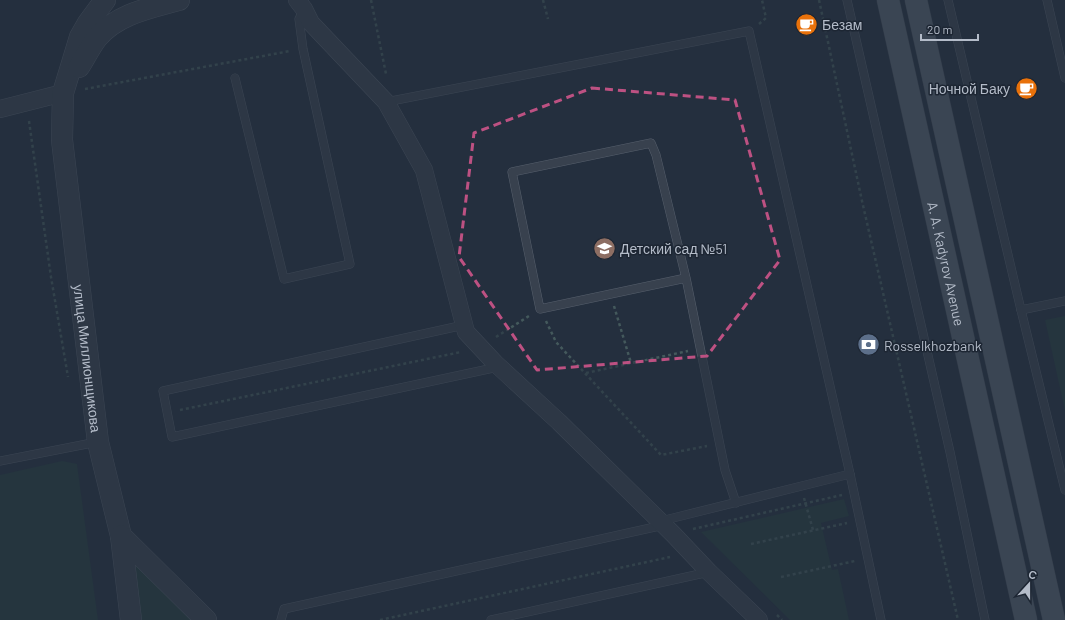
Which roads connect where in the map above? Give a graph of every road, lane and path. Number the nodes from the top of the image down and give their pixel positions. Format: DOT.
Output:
graph roads {
  1 [pos="105,0"];
  2 [pos="179,0"];
  3 [pos="371,0"];
  4 [pos="544,0"];
  5 [pos="762,0"];
  6 [pos="819,0"];
  7 [pos="847,0"];
  8 [pos="888,0"];
  9 [pos="916,0"];
  10 [pos="948,0"];
  11 [pos="1047,0"];
  12 [pos="148,4"];
  13 [pos="300,4"];
  14 [pos="548,19"];
  15 [pos="749,31"];
  16 [pos="303,49"];
  17 [pos="235,78"];
  18 [pos="1065,78"];
  19 [pos="63,93"];
  20 [pos="27,102"];
  21 [pos="389,102"];
  22 [pos="0,109"];
  23 [pos="686,278"];
  24 [pos="610,294"];
  25 [pos="1065,301"];
  26 [pos="1020,310"];
  27 [pos="464,325"];
  28 [pos="700,348"];
  29 [pos="631,363"];
  30 [pos="498,367"];
  31 [pos="585,373"];
  32 [pos="70,384"];
  33 [pos="98,442"];
  34 [pos="0,461"];
  35 [pos="850,474"];
  36 [pos="801,487"];
  37 [pos="1065,490"];
  38 [pos="854,492"];
  39 [pos="736,503"];
  40 [pos="805,503"];
  41 [pos="860,520"];
  42 [pos="666,527"];
  43 [pos="813,530"];
  44 [pos="121,536"];
  45 [pos="751,544"];
  46 [pos="691,552"];
  47 [pos="868,558"];
  48 [pos="709,572"];
  49 [pos="781,577"];
  50 [pos="131,620"];
  51 [pos="206,620"];
  52 [pos="282,620"];
  53 [pos="380,620"];
  54 [pos="491,620"];
  55 [pos="759,620"];
  56 [pos="881,620"];
  57 [pos="958,620"];
  58 [pos="985,620"];
  59 [pos="1026,620"];
  60 [pos="1054,620"];
  1 -- 19 [label="street"];
  2 -- 12 [label="street"];
  3 -- 21 [label="path"];
  4 -- 14 [label="path"];
  5 -- 15 [label="path"];
  6 -- 57 [label="path"];
  7 -- 58 [label="lane"];
  8 -- 59 [label="main road, A. A. Kadyrov Avenue"];
  9 -- 60 [label="main road, A. A. Kadyrov Avenue"];
  10 -- 26 [label="lane"];
  11 -- 18 [label="lane"];
  12 -- 19 [label="street"];
  13 -- 16 [label="lane"];
  13 -- 21 [label="street"];
  15 -- 21 [label="lane"];
  15 -- 35 [label="lane"];
  16 -- 17 [label="lane"];
  16 -- 19 [label="path"];
  19 -- 20 [label="street"];
  19 -- 33 [label="street, улица Миллионщикова"];
  20 -- 22 [label="street"];
  20 -- 32 [label="path"];
  21 -- 27 [label="street"];
  23 -- 24 [label="lane"];
  23 -- 24 [label="lane"];
  23 -- 28 [label="lane"];
  24 -- 29 [label="path"];
  25 -- 26 [label="lane"];
  26 -- 37 [label="lane"];
  27 -- 30 [label="street"];
  27 -- 30 [label="lane"];
  28 -- 29 [label="path"];
  28 -- 39 [label="lane"];
  29 -- 31 [label="path"];
  30 -- 42 [label="street"];
  33 -- 34 [label="lane"];
  33 -- 44 [label="street, улица Миллионщикова"];
  35 -- 36 [label="lane"];
  35 -- 38 [label="lane"];
  36 -- 39 [label="lane"];
  36 -- 40 [label="path"];
  38 -- 40 [label="path"];
  38 -- 41 [label="lane"];
  39 -- 42 [label="lane"];
  40 -- 42 [label="path"];
  40 -- 43 [label="path"];
  41 -- 43 [label="path"];
  41 -- 47 [label="lane"];
  42 -- 46 [label="street"];
  42 -- 52 [label="lane"];
  43 -- 45 [label="path"];
  44 -- 50 [label="street, улица Миллионщикова"];
  44 -- 51 [label="street"];
  46 -- 48 [label="street"];
  46 -- 53 [label="path"];
  47 -- 49 [label="path"];
  47 -- 56 [label="lane"];
  48 -- 54 [label="lane"];
  48 -- 55 [label="street"];
}
